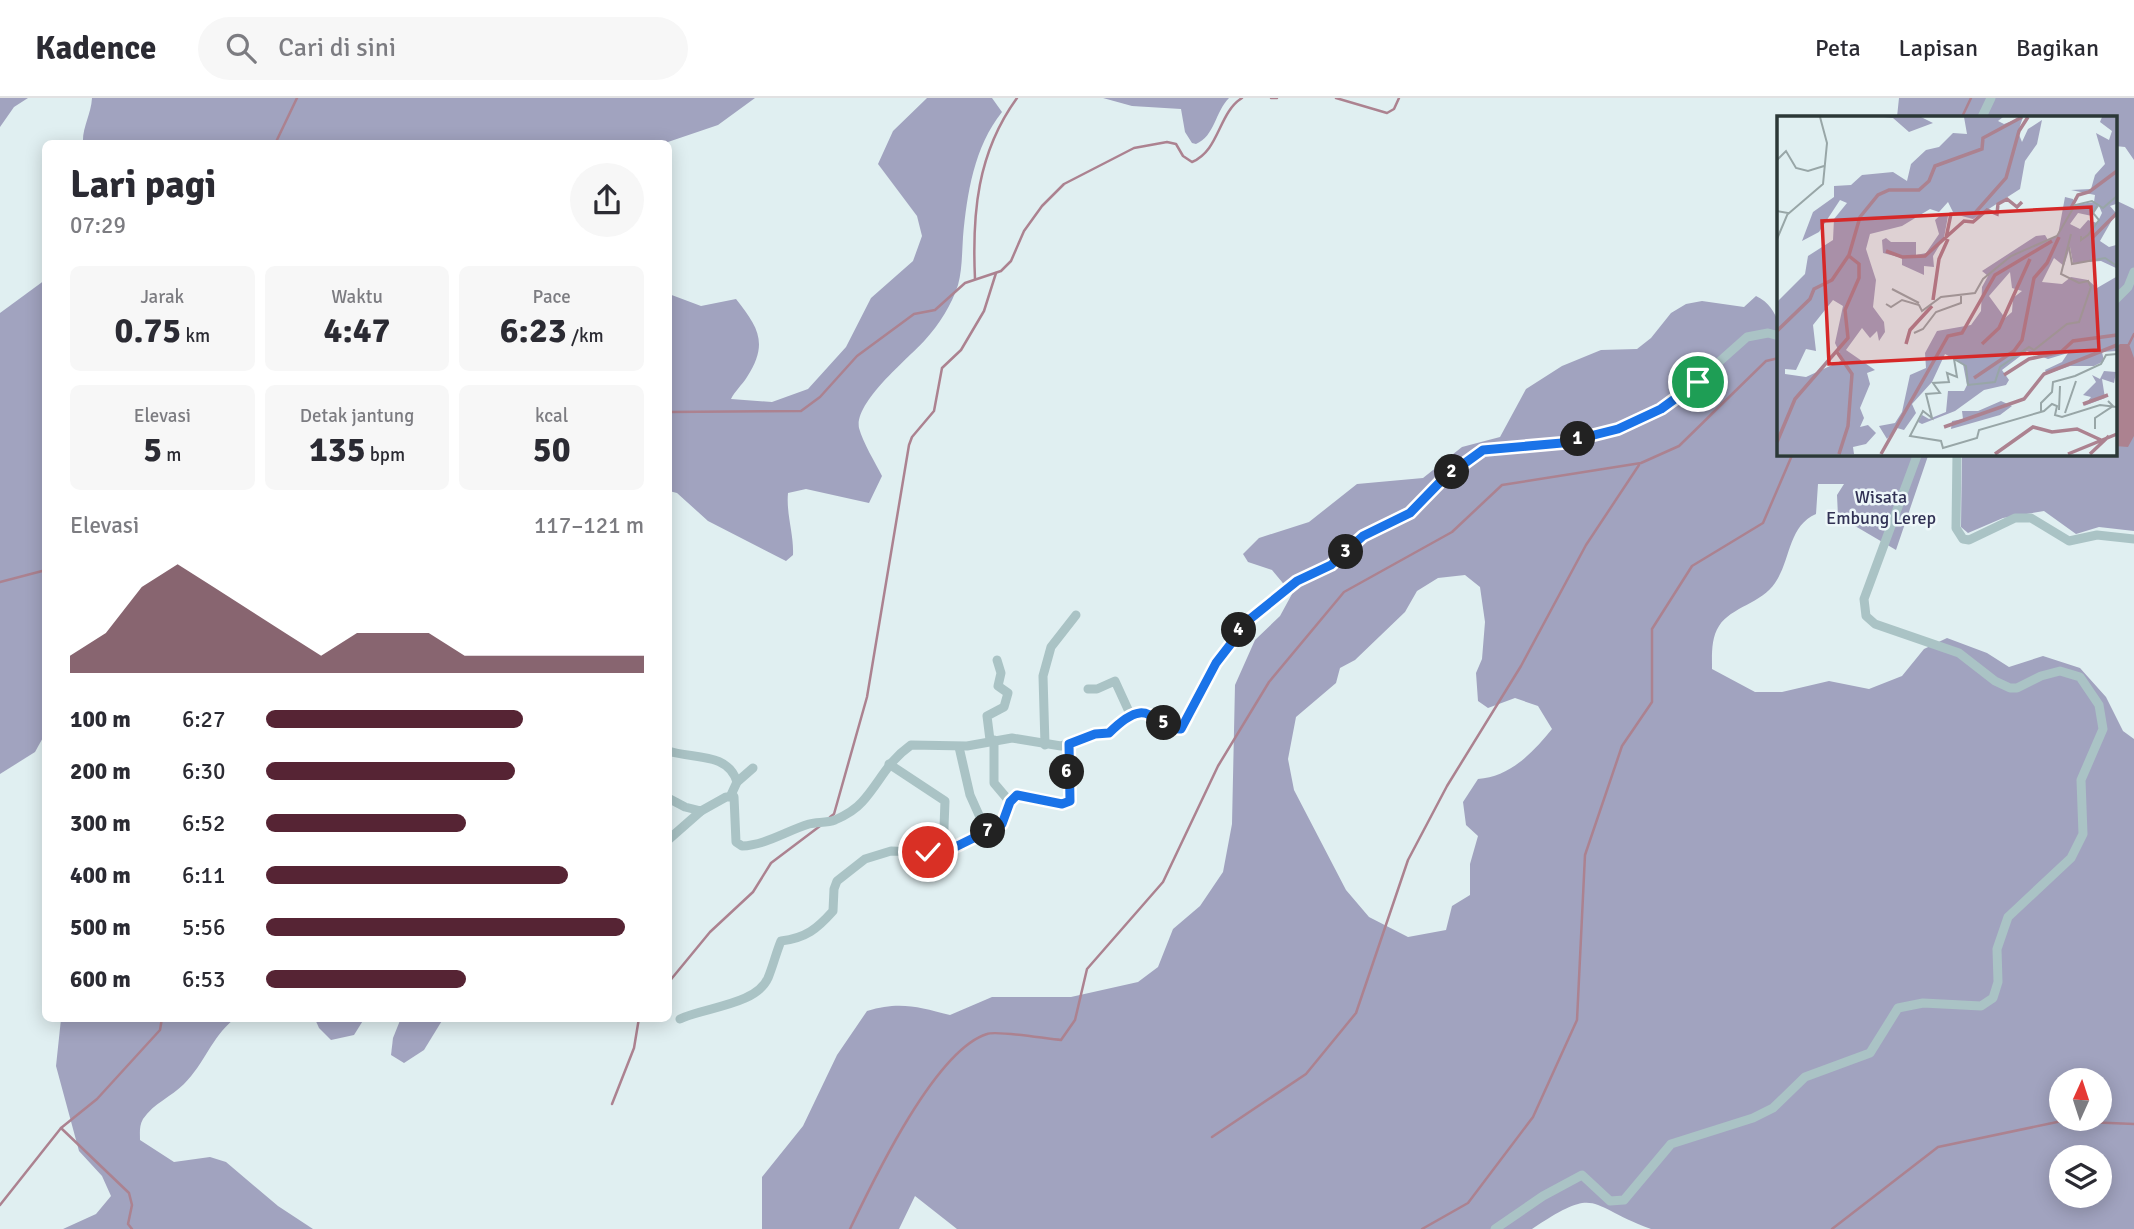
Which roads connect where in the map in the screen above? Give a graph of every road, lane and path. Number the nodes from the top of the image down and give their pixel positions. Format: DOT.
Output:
graph roads {
  1 [pos="1991,98"];
  2 [pos="1982,116"];
  3 [pos="2134,272"];
  4 [pos="2116,299"];
  5 [pos="1777,335"];
  6 [pos="1917,455"];
  7 [pos="1957,455"];
  8 [pos="2134,539"];
  9 [pos="1076,615"];
  10 [pos="997,660"];
  11 [pos="1088,689"];
  12 [pos="1131,716"];
  13 [pos="992,740"];
  14 [pos="1069,744"];
  15 [pos="1045,745"];
  16 [pos="959,747"];
  17 [pos="672,752"];
  18 [pos="889,764"];
  19 [pos="753,768"];
  20 [pos="737,782"];
  21 [pos="731,795"];
  22 [pos="672,800"];
  23 [pos="1010,802"];
  24 [pos="701,811"];
  25 [pos="982,833"];
  26 [pos="672,836"];
  27 [pos="943,853"];
  28 [pos="680,1019"];
  29 [pos="1495,1229"];
  1 -- 2 [label="street"];
  3 -- 4 [label="street"];
  5 -- 12 [label="street"];
  6 -- 29 [label="street"];
  7 -- 8 [label="street"];
  9 -- 15 [label="street"];
  10 -- 13 [label="street"];
  11 -- 12 [label="street"];
  12 -- 14 [label="street"];
  13 -- 15 [label="street"];
  13 -- 16 [label="street"];
  13 -- 23 [label="street"];
  14 -- 15 [label="street"];
  14 -- 23 [label="street"];
  16 -- 18 [label="street"];
  16 -- 25 [label="street"];
  17 -- 20 [label="street"];
  18 -- 21 [label="street"];
  18 -- 27 [label="street"];
  19 -- 20 [label="street"];
  20 -- 21 [label="street"];
  21 -- 24 [label="street"];
  22 -- 24 [label="street"];
  23 -- 25 [label="street"];
  24 -- 26 [label="street"];
  25 -- 27 [label="street"];
  27 -- 28 [label="street"];
}
